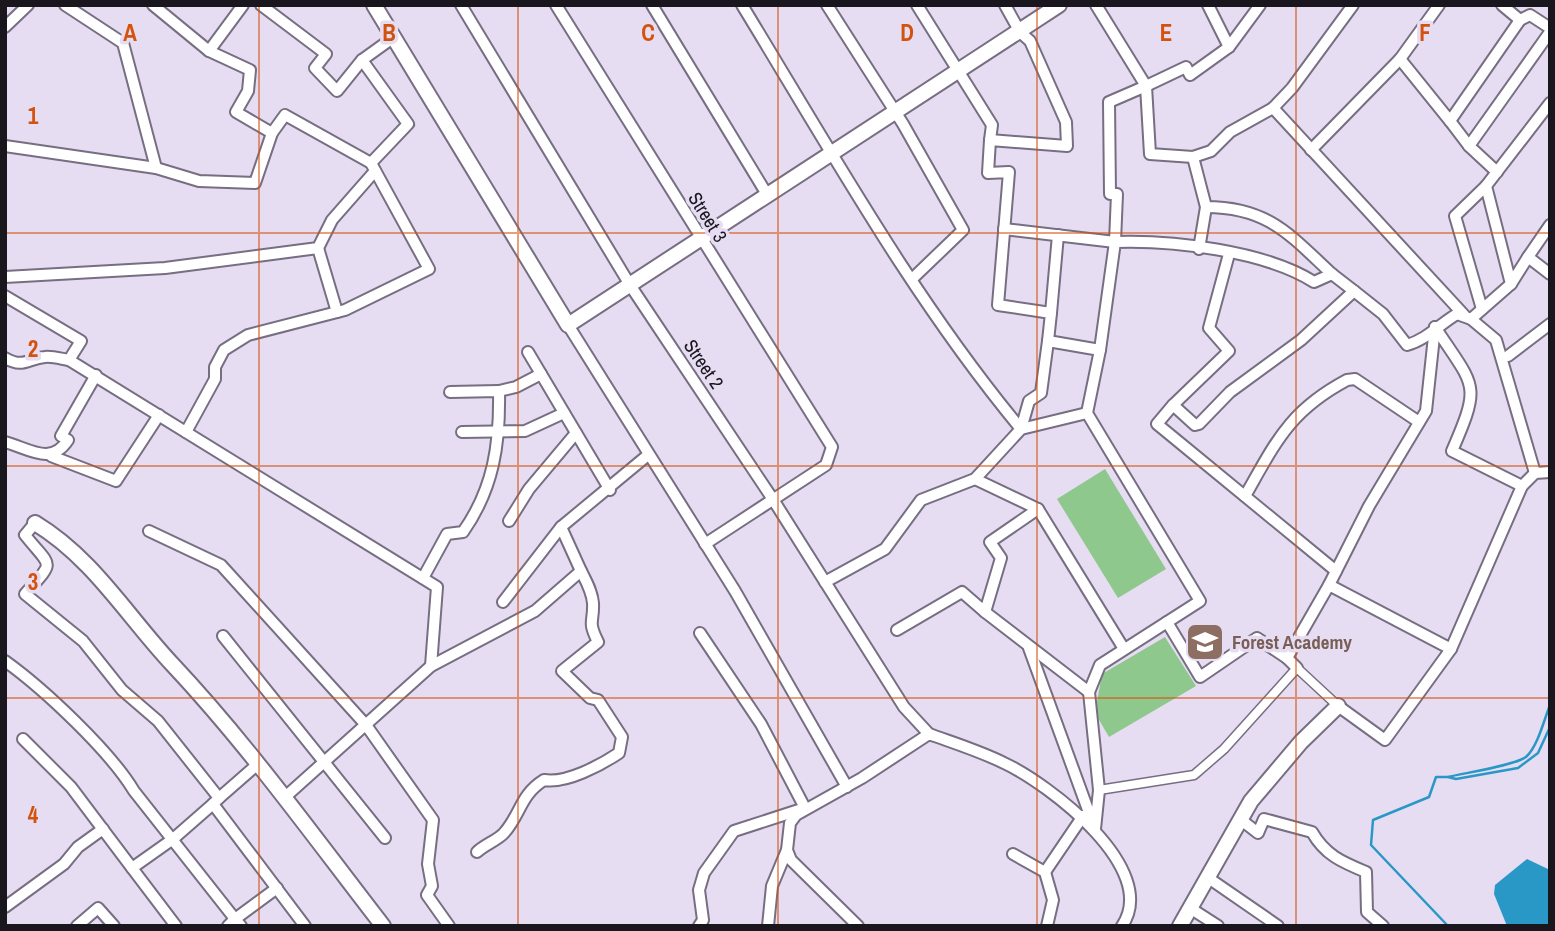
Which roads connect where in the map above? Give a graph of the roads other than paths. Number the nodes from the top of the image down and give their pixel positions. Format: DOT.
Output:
graph roads {
  1 [pos="28,5"];
  2 [pos="65,5"];
  3 [pos="153,5"];
  4 [pos="243,5"];
  5 [pos="261,5"];
  6 [pos="374,5"];
  7 [pos="461,5"];
  8 [pos="556,5"];
  9 [pos="652,5"];
  10 [pos="742,5"];
  11 [pos="827,5"];
  12 [pos="917,5"];
  13 [pos="1005,5"];
  14 [pos="1059,5"];
  15 [pos="1096,5"];
  16 [pos="1208,5"];
  17 [pos="1260,5"];
  18 [pos="1353,5"];
  19 [pos="1439,5"];
  20 [pos="1502,5"];
  21 [pos="1520,20"];
  22 [pos="5,27"];
  23 [pos="1550,30"];
  24 [pos="1020,32"];
  25 [pos="394,37"];
  26 [pos="1229,47"];
  27 [pos="209,51"];
  28 [pos="1400,59"];
  29 [pos="362,60"];
  30 [pos="957,73"];
  31 [pos="1146,86"];
  32 [pos="1550,103"];
  33 [pos="1273,108"];
  34 [pos="896,113"];
  35 [pos="1450,121"];
  36 [pos="272,133"];
  37 [pos="990,140"];
  38 [pos="5,146"];
  39 [pos="1469,146"];
  40 [pos="1311,150"];
  41 [pos="833,154"];
  42 [pos="1193,157"];
  43 [pos="373,167"];
  44 [pos="156,169"];
  45 [pos="1497,172"];
  46 [pos="1486,186"];
  47 [pos="768,196"];
  48 [pos="1206,207"];
  49 [pos="1550,225"];
  50 [pos="1004,229"];
  51 [pos="1058,235"];
  52 [pos="702,239"];
  53 [pos="1115,242"];
  54 [pos="318,248"];
  55 [pos="1199,249"];
  56 [pos="1229,254"];
  57 [pos="1528,257"];
  58 [pos="1332,274"];
  59 [pos="1550,274"];
  60 [pos="5,277"];
  61 [pos="912,279"];
  62 [pos="1511,284"];
  63 [pos="630,285"];
  64 [pos="1354,291"];
  65 [pos="5,296"];
  66 [pos="1482,309"];
  67 [pos="337,312"];
  68 [pos="1051,313"];
  69 [pos="1467,317"];
  70 [pos="1550,324"];
  71 [pos="568,325"];
  72 [pos="1435,327"];
  73 [pos="1048,341"];
  74 [pos="1100,351"];
  75 [pos="528,352"];
  76 [pos="1508,356"];
  77 [pos="5,358"];
  78 [pos="69,360"];
  79 [pos="541,374"];
  80 [pos="96,376"];
  81 [pos="499,391"];
  82 [pos="450,392"];
  83 [pos="1173,405"];
  84 [pos="564,413"];
  85 [pos="1087,413"];
  86 [pos="159,415"];
  87 [pos="1419,422"];
  88 [pos="1021,429"];
  89 [pos="186,432"];
  90 [pos="462,432"];
  91 [pos="500,432"];
  92 [pos="576,433"];
  93 [pos="5,442"];
  94 [pos="648,455"];
  95 [pos="51,456"];
  96 [pos="1550,472"];
  97 [pos="1535,473"];
  98 [pos="975,479"];
  99 [pos="1522,486"];
  100 [pos="610,490"];
  101 [pos="1245,496"];
  102 [pos="774,501"];
  103 [pos="1038,509"];
  104 [pos="509,521"];
  105 [pos="35,523"];
  106 [pos="561,527"];
  107 [pos="149,531"];
  108 [pos="705,544"];
  109 [pos="580,571"];
  110 [pos="1336,571"];
  111 [pos="423,578"];
  112 [pos="825,582"];
  113 [pos="1329,585"];
  114 [pos="503,602"];
  115 [pos="985,612"];
  116 [pos="1167,622"];
  117 [pos="897,630"];
  118 [pos="701,633"];
  119 [pos="223,636"];
  120 [pos="1029,648"];
  121 [pos="1124,649"];
  122 [pos="1451,649"];
  123 [pos="1287,658"];
  124 [pos="5,661"];
  125 [pos="431,666"];
  126 [pos="1297,668"];
  127 [pos="1089,692"];
  128 [pos="1338,706"];
  129 [pos="366,725"];
  130 [pos="929,734"];
  131 [pos="23,739"];
  132 [pos="326,761"];
  133 [pos="259,763"];
  134 [pos="847,787"];
  135 [pos="1099,790"];
  136 [pos="284,798"];
  137 [pos="216,800"];
  138 [pos="805,808"];
  139 [pos="1083,816"];
  140 [pos="1240,819"];
  141 [pos="103,829"];
  142 [pos="384,838"];
  143 [pos="173,839"];
  144 [pos="787,850"];
  145 [pos="477,852"];
  146 [pos="1013,854"];
  147 [pos="132,868"];
  148 [pos="1045,872"];
  149 [pos="1207,877"];
  150 [pos="277,888"];
  151 [pos="5,907"];
  152 [pos="1190,908"];
  153 [pos="235,924"];
  154 [pos="77,926"];
  155 [pos="114,926"];
  156 [pos="176,926"];
  157 [pos="305,926"];
  158 [pos="383,926"];
  159 [pos="449,926"];
  160 [pos="699,926"];
  161 [pos="768,926"];
  162 [pos="858,926"];
  163 [pos="1047,926"];
  164 [pos="1122,926"];
  165 [pos="1180,926"];
  166 [pos="1218,926"];
  167 [pos="1278,926"];
  168 [pos="1383,926"];
  1 -- 22 [label="street"];
  2 -- 44 [label="street"];
  3 -- 27 [label="street"];
  4 -- 27 [label="street"];
  5 -- 29 [label="street"];
  6 -- 25 [label="street"];
  7 -- 63 [label="street, Street 2"];
  8 -- 52 [label="street, Street 3"];
  9 -- 47 [label="street"];
  10 -- 41 [label="street"];
  11 -- 34 [label="street"];
  12 -- 30 [label="street"];
  13 -- 24 [label="street"];
  14 -- 24 [label="street"];
  15 -- 31 [label="street"];
  16 -- 26 [label="street"];
  17 -- 26 [label="street"];
  18 -- 33 [label="street"];
  19 -- 28 [label="street"];
  20 -- 21 [label="street"];
  21 -- 23 [label="street"];
  21 -- 35 [label="street"];
  23 -- 39 [label="street"];
  24 -- 30 [label="street"];
  24 -- 37 [label="street"];
  25 -- 29 [label="street"];
  25 -- 71 [label="street"];
  26 -- 31 [label="street"];
  27 -- 36 [label="street"];
  28 -- 35 [label="street"];
  28 -- 40 [label="street"];
  29 -- 43 [label="street"];
  30 -- 34 [label="street"];
  30 -- 37 [label="street"];
  31 -- 42 [label="street"];
  31 -- 53 [label="street"];
  32 -- 45 [label="street"];
  33 -- 40 [label="street"];
  33 -- 42 [label="street"];
  34 -- 41 [label="street"];
  34 -- 61 [label="street"];
  35 -- 39 [label="street"];
  36 -- 43 [label="street"];
  36 -- 44 [label="street"];
  37 -- 50 [label="street"];
  38 -- 44 [label="street"];
  39 -- 45 [label="street"];
  40 -- 69 [label="street"];
  41 -- 47 [label="street"];
  41 -- 61 [label="street"];
  42 -- 48 [label="street"];
  43 -- 54 [label="street"];
  43 -- 67 [label="street"];
  45 -- 46 [label="street"];
  46 -- 62 [label="street"];
  46 -- 66 [label="street"];
  47 -- 52 [label="street"];
  48 -- 55 [label="street"];
  48 -- 58 [label="street"];
  49 -- 57 [label="street"];
  50 -- 51 [label="street"];
  50 -- 68 [label="street"];
  51 -- 53 [label="street"];
  51 -- 68 [label="street"];
  52 -- 63 [label="street"];
  52 -- 102 [label="street, Street 3"];
  53 -- 55 [label="street"];
  53 -- 74 [label="street"];
  54 -- 60 [label="street"];
  54 -- 67 [label="street"];
  55 -- 56 [label="street"];
  56 -- 58 [label="street"];
  56 -- 83 [label="street"];
  57 -- 59 [label="street"];
  57 -- 62 [label="street"];
  58 -- 64 [label="street"];
  61 -- 88 [label="street"];
  62 -- 66 [label="street"];
  63 -- 71 [label="street"];
  63 -- 102 [label="street, Street 2"];
  64 -- 72 [label="street"];
  64 -- 83 [label="street"];
  65 -- 78 [label="street"];
  66 -- 69 [label="street"];
  67 -- 89 [label="street"];
  68 -- 73 [label="street"];
  69 -- 72 [label="street"];
  69 -- 97 [label="street"];
  70 -- 76 [label="street"];
  71 -- 94 [label="street"];
  72 -- 87 [label="street"];
  72 -- 99 [label="street"];
  73 -- 74 [label="street"];
  73 -- 88 [label="street"];
  74 -- 85 [label="street"];
  75 -- 79 [label="street"];
  77 -- 78 [label="street"];
  78 -- 80 [label="street"];
  79 -- 81 [label="street"];
  79 -- 84 [label="street"];
  80 -- 86 [label="street"];
  80 -- 95 [label="street"];
  81 -- 82 [label="street"];
  81 -- 91 [label="street"];
  83 -- 101 [label="street"];
  84 -- 91 [label="street"];
  84 -- 92 [label="street"];
  85 -- 88 [label="street"];
  85 -- 116 [label="street"];
  86 -- 89 [label="street"];
  86 -- 95 [label="street"];
  87 -- 101 [label="street"];
  87 -- 110 [label="street"];
  88 -- 98 [label="street"];
  89 -- 111 [label="street"];
  90 -- 91 [label="street"];
  91 -- 111 [label="street"];
  92 -- 100 [label="street"];
  92 -- 104 [label="street"];
  93 -- 95 [label="street"];
  94 -- 100 [label="street"];
  94 -- 108 [label="street"];
  96 -- 97 [label="street"];
  97 -- 99 [label="street"];
  98 -- 103 [label="street"];
  98 -- 112 [label="street"];
  99 -- 122 [label="street"];
  100 -- 106 [label="street"];
  101 -- 110 [label="street"];
  102 -- 108 [label="street"];
  102 -- 112 [label="street, Street 2"];
  103 -- 115 [label="street"];
  103 -- 121 [label="street"];
  105 -- 133 [label="street"];
  105 -- 137 [label="street"];
  106 -- 109 [label="street"];
  106 -- 114 [label="street"];
  107 -- 129 [label="street"];
  108 -- 134 [label="street"];
  109 -- 125 [label="street"];
  109 -- 145 [label="street"];
  110 -- 113 [label="street"];
  111 -- 125 [label="street"];
  112 -- 130 [label="street, Street 2"];
  113 -- 122 [label="street"];
  113 -- 123 [label="street"];
  115 -- 117 [label="street"];
  115 -- 120 [label="street"];
  116 -- 121 [label="street"];
  116 -- 123 [label="street"];
  118 -- 138 [label="street"];
  119 -- 132 [label="street"];
  120 -- 127 [label="street"];
  120 -- 135 [label="street"];
  121 -- 127 [label="street"];
  122 -- 128 [label="street"];
  123 -- 126 [label="street"];
  124 -- 143 [label="street"];
  125 -- 129 [label="street"];
  126 -- 128 [label="street"];
  126 -- 135 [label="street"];
  127 -- 135 [label="street"];
  128 -- 140 [label="street"];
  129 -- 132 [label="street"];
  129 -- 159 [label="street"];
  130 -- 134 [label="street"];
  130 -- 139 [label="street"];
  131 -- 141 [label="street"];
  132 -- 136 [label="street"];
  132 -- 142 [label="street"];
  133 -- 136 [label="street"];
  133 -- 137 [label="street"];
  134 -- 138 [label="street"];
  136 -- 158 [label="street"];
  137 -- 143 [label="street"];
  137 -- 150 [label="street"];
  138 -- 144 [label="street"];
  138 -- 160 [label="street"];
  139 -- 148 [label="street"];
  139 -- 164 [label="street"];
  140 -- 149 [label="street"];
  140 -- 168 [label="street"];
  141 -- 147 [label="street"];
  141 -- 151 [label="street"];
  143 -- 147 [label="street"];
  143 -- 153 [label="street"];
  144 -- 161 [label="street"];
  144 -- 162 [label="street"];
  146 -- 148 [label="street"];
  147 -- 156 [label="street"];
  148 -- 163 [label="street"];
  149 -- 152 [label="street"];
  149 -- 167 [label="street"];
  150 -- 153 [label="street"];
  150 -- 157 [label="street"];
  152 -- 165 [label="street"];
  152 -- 166 [label="street"];
  154 -- 155 [label="street"];
}
